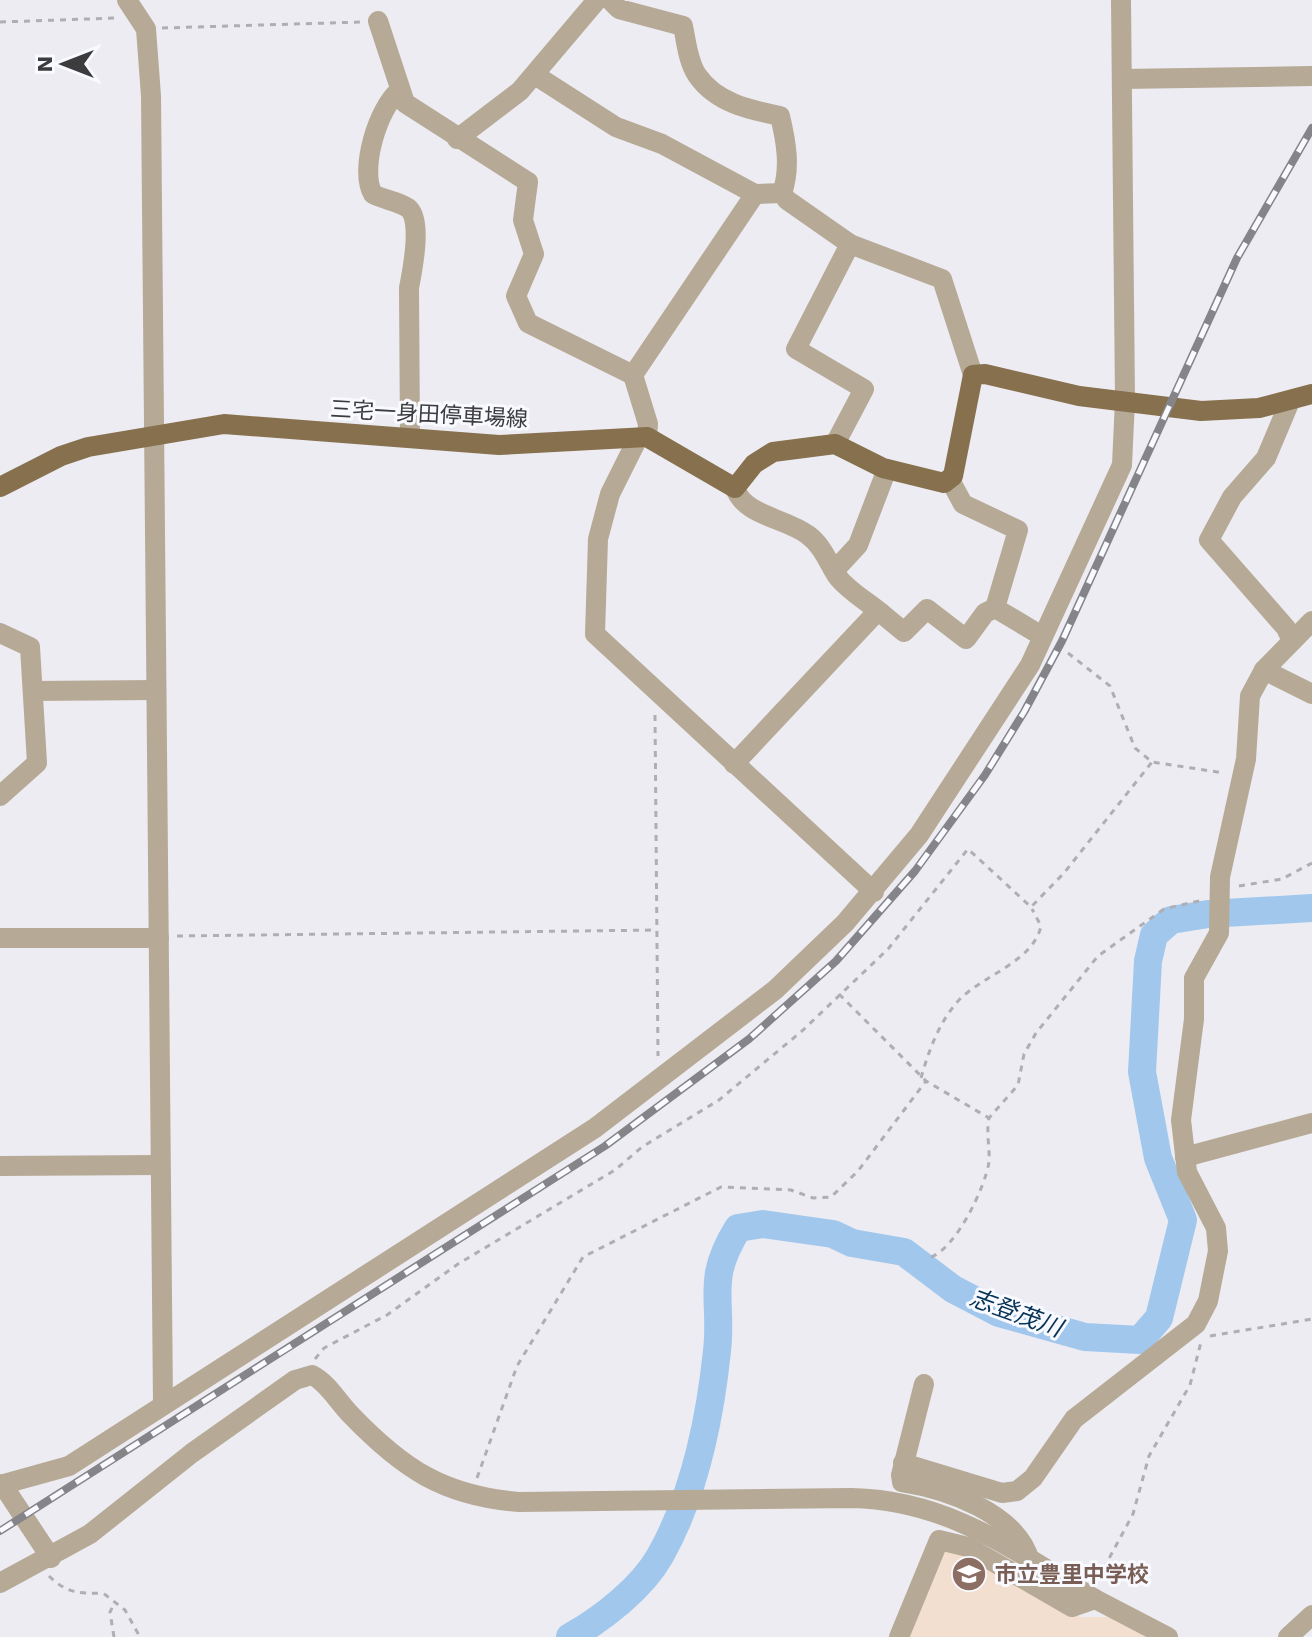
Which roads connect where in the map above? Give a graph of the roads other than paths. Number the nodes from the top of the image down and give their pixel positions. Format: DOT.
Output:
graph roads {
  1 [pos="597,0"];
  2 [pos="610,0"];
  3 [pos="1121,0"];
  4 [pos="137,14"];
  5 [pos="378,21"];
  6 [pos="535,75"];
  7 [pos="1312,76"];
  8 [pos="1122,79"];
  9 [pos="399,91"];
  10 [pos="457,139"];
  11 [pos="782,193"];
  12 [pos="755,194"];
  13 [pos="850,244"];
  14 [pos="633,375"];
  15 [pos="973,375"];
  16 [pos="1312,394"];
  17 [pos="1125,400"];
  18 [pos="1290,401"];
  19 [pos="153,435"];
  20 [pos="642,437"];
  21 [pos="410,438"];
  22 [pos="835,444"];
  23 [pos="887,469"];
  24 [pos="950,480"];
  25 [pos="0,487"];
  26 [pos="735,488"];
  27 [pos="835,570"];
  28 [pos="995,608"];
  29 [pos="881,613"];
  30 [pos="1312,621"];
  31 [pos="0,633"];
  32 [pos="1042,636"];
  33 [pos="1292,641"];
  34 [pos="1264,670"];
  35 [pos="156,690"];
  36 [pos="33,691"];
  37 [pos="1312,694"];
  38 [pos="734,764"];
  39 [pos="0,796"];
  40 [pos="874,892"];
  41 [pos="159,937"];
  42 [pos="0,938"];
  43 [pos="1312,1123"];
  44 [pos="1185,1157"];
  45 [pos="160,1165"];
  46 [pos="0,1166"];
  47 [pos="924,1384"];
  48 [pos="163,1405"];
  49 [pos="903,1463"];
  50 [pos="1,1485"];
  51 [pos="1030,1561"];
  52 [pos="44,1562"];
  53 [pos="0,1583"];
  54 [pos="1092,1597"];
  55 [pos="1312,1615"];
  56 [pos="899,1637"];
  57 [pos="1168,1637"];
  58 [pos="1288,1637"];
  1 -- 6 [label="street"];
  2 -- 11 [label="street"];
  3 -- 8 [label="street"];
  4 -- 19 [label="street"];
  5 -- 9 [label="street"];
  6 -- 10 [label="street"];
  6 -- 12 [label="street"];
  7 -- 8 [label="street"];
  8 -- 17 [label="street"];
  9 -- 10 [label="street"];
  9 -- 21 [label="street"];
  10 -- 14 [label="street"];
  11 -- 12 [label="street"];
  11 -- 13 [label="street"];
  12 -- 14 [label="street"];
  13 -- 15 [label="street"];
  13 -- 22 [label="street"];
  14 -- 20 [label="street"];
  15 -- 17 [label="main road"];
  15 -- 24 [label="main road"];
  16 -- 18 [label="main road"];
  17 -- 18 [label="main road"];
  17 -- 32 [label="street"];
  18 -- 33 [label="street"];
  19 -- 21 [label="main road, 三宅一身田停車場線"];
  19 -- 25 [label="main road, 三宅一身田停車場線"];
  19 -- 35 [label="street"];
  20 -- 21 [label="main road, 三宅一身田停車場線"];
  20 -- 26 [label="main road"];
  20 -- 38 [label="street"];
  22 -- 23 [label="main road"];
  22 -- 26 [label="main road"];
  23 -- 24 [label="main road"];
  23 -- 27 [label="street"];
  24 -- 28 [label="street"];
  26 -- 27 [label="street"];
  27 -- 29 [label="street"];
  28 -- 29 [label="street"];
  28 -- 32 [label="street"];
  29 -- 38 [label="street"];
  30 -- 33 [label="street"];
  31 -- 36 [label="street"];
  32 -- 40 [label="street"];
  33 -- 34 [label="street"];
  34 -- 37 [label="street"];
  34 -- 44 [label="street"];
  35 -- 36 [label="street"];
  35 -- 41 [label="street"];
  36 -- 39 [label="street"];
  38 -- 40 [label="street"];
  40 -- 48 [label="street"];
  41 -- 42 [label="street"];
  41 -- 45 [label="street"];
  43 -- 44 [label="street"];
  44 -- 49 [label="street"];
  45 -- 46 [label="street"];
  45 -- 48 [label="street"];
  47 -- 49 [label="street"];
  48 -- 50 [label="street"];
  49 -- 51 [label="street"];
  50 -- 52 [label="street"];
  51 -- 52 [label="street"];
  51 -- 54 [label="street"];
  52 -- 53 [label="street"];
  54 -- 56 [label="street"];
  54 -- 57 [label="street"];
  55 -- 58 [label="street"];
}
